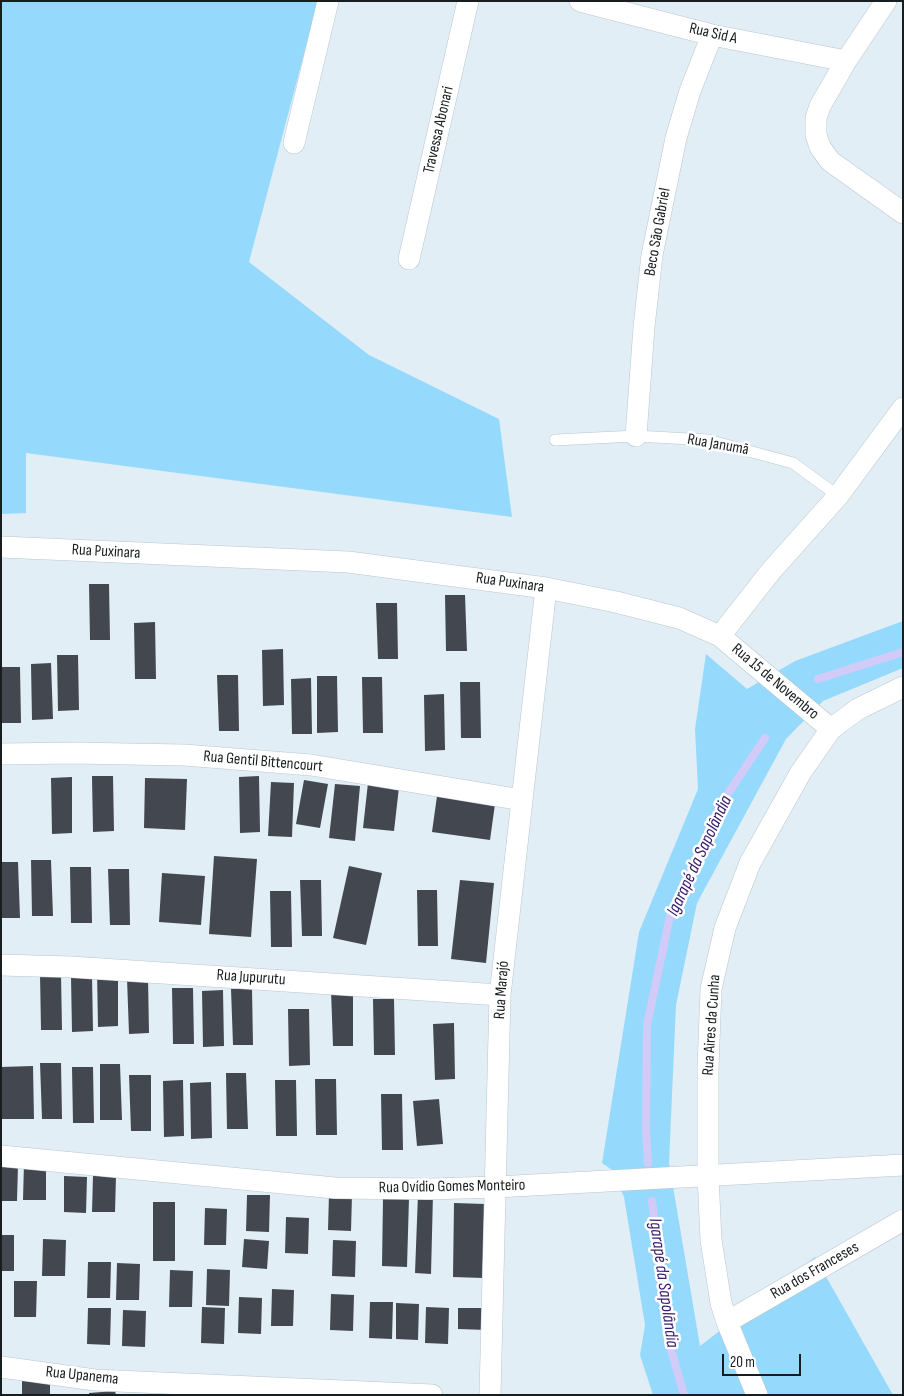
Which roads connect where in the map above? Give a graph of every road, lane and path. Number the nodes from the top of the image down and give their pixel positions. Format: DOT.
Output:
graph roads {
  1 [pos="328,1"];
  2 [pos="468,1"];
  3 [pos="580,1"];
  4 [pos="886,1"];
  5 [pos="712,35"];
  6 [pos="846,61"];
  7 [pos="294,144"];
  8 [pos="903,213"];
  9 [pos="409,259"];
  10 [pos="903,408"];
  11 [pos="636,436"];
  12 [pos="555,440"];
  13 [pos="838,496"];
  14 [pos="1,547"];
  15 [pos="546,588"];
  16 [pos="720,636"];
  17 [pos="903,687"];
  18 [pos="831,729"];
  19 [pos="1,754"];
  20 [pos="522,800"];
  21 [pos="1,965"];
  22 [pos="500,995"];
  23 [pos="1,1156"];
  24 [pos="903,1165"];
  25 [pos="708,1176"];
  26 [pos="496,1187"];
  27 [pos="903,1220"];
  28 [pos="727,1322"];
  29 [pos="1,1367"];
  30 [pos="432,1395"];
  31 [pos="490,1395"];
  32 [pos="757,1395"];
  1 -- 7 [label="street"];
  2 -- 9 [label="street, Travessa Abonari"];
  3 -- 5 [label="street, Rua Sid A"];
  4 -- 6 [label="street"];
  5 -- 6 [label="street, Rua Sid A"];
  5 -- 11 [label="street, Beco São Gabriel"];
  6 -- 8 [label="street"];
  10 -- 13 [label="street"];
  11 -- 12 [label="lane, Rua Janumã"];
  11 -- 13 [label="lane, Rua Janumã"];
  13 -- 16 [label="street"];
  14 -- 15 [label="street, Rua Puxinara"];
  15 -- 16 [label="street, Rua Puxinara"];
  15 -- 20 [label="street, Rua Marajó"];
  16 -- 18 [label="street, Rua 15 de Novembro"];
  17 -- 18 [label="street, Rua Aires da Cunha"];
  18 -- 25 [label="street, Rua Aires da Cunha"];
  19 -- 20 [label="street, Rua Gentil Bittencourt"];
  20 -- 22 [label="street, Rua Marajó"];
  21 -- 22 [label="street, Rua Jupurutu"];
  22 -- 26 [label="street, Rua Marajó"];
  23 -- 26 [label="street, Rua Ovídio Gomes Monteiro"];
  24 -- 25 [label="street, Rua Ovídio Gomes Monteiro"];
  25 -- 26 [label="street, Rua Ovídio Gomes Monteiro"];
  25 -- 28 [label="street, Rua Aires da Cunha"];
  26 -- 31 [label="street, Rua Marajó"];
  27 -- 28 [label="street, Rua dos Franceses"];
  28 -- 32 [label="street, Rua Aires da Cunha"];
  29 -- 30 [label="street, Rua Upanema"];
}
